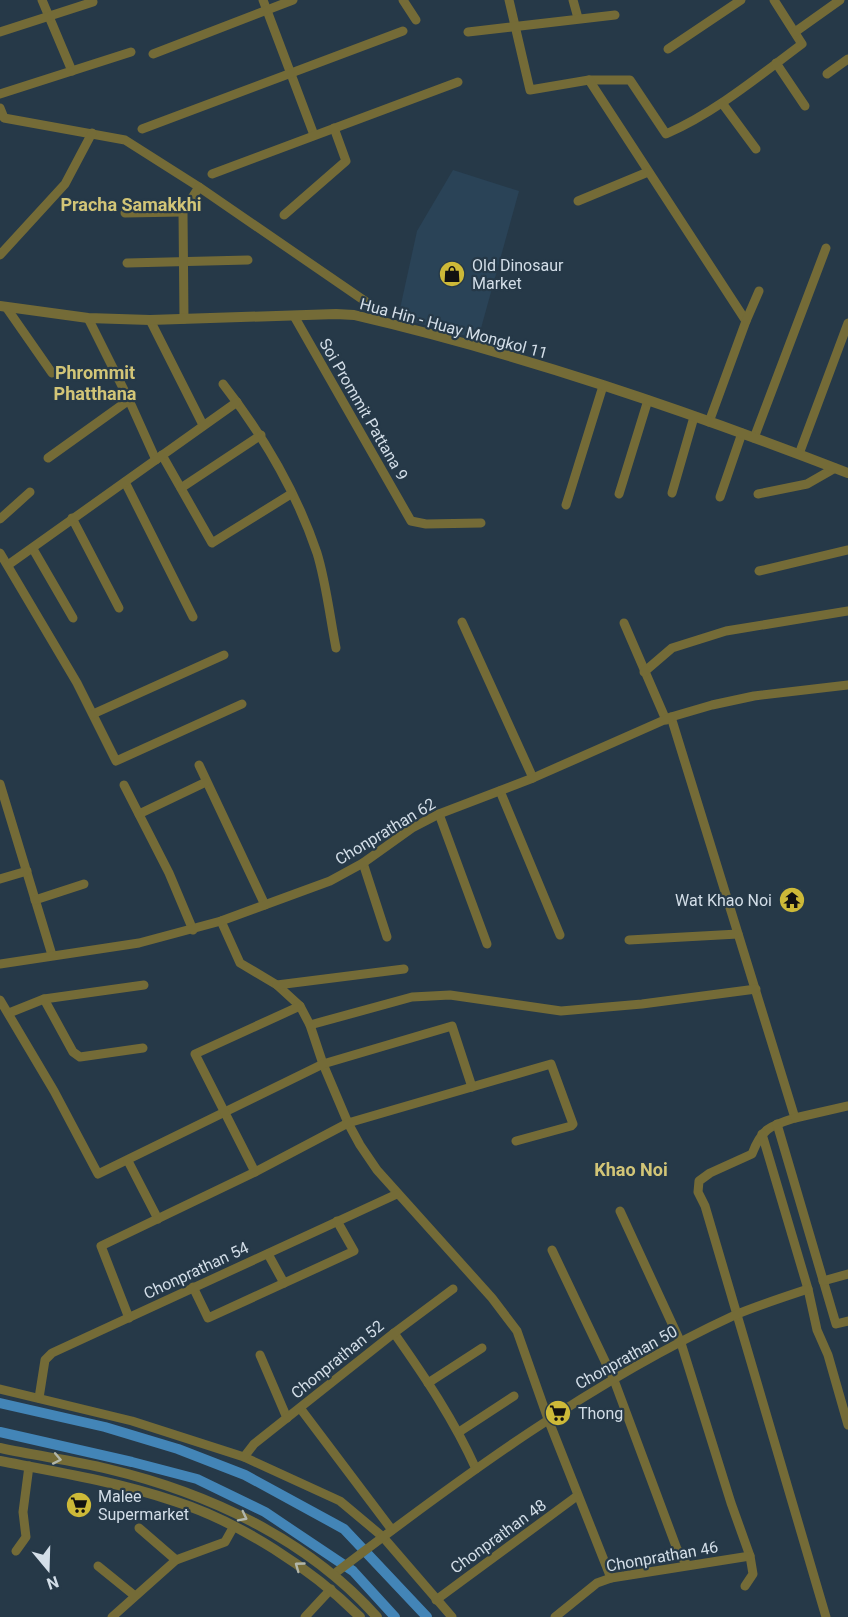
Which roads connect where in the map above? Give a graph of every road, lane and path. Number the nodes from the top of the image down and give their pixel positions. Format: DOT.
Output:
graph roads {
  1 [pos="42,0"];
  2 [pos="293,0"];
  3 [pos="403,0"];
  4 [pos="508,0"];
  5 [pos="573,0"];
  6 [pos="741,0"];
  7 [pos="774,0"];
  8 [pos="840,0"];
  9 [pos="93,2"];
  10 [pos="265,5"];
  11 [pos="615,15"];
  12 [pos="48,16"];
  13 [pos="578,18"];
  14 [pos="416,20"];
  15 [pos="514,26"];
  16 [pos="403,31"];
  17 [pos="0,32"];
  18 [pos="468,32"];
  19 [pos="795,32"];
  20 [pos="668,49"];
  21 [pos="131,52"];
  22 [pos="153,54"];
  23 [pos="848,59"];
  24 [pos="776,63"];
  25 [pos="72,71"];
  26 [pos="290,72"];
  27 [pos="827,74"];
  28 [pos="589,80"];
  29 [pos="458,82"];
  30 [pos="0,94"];
  31 [pos="722,103"];
  32 [pos="806,106"];
  33 [pos="0,108"];
  34 [pos="2,119"];
  35 [pos="334,128"];
  36 [pos="142,129"];
  37 [pos="92,133"];
  38 [pos="314,135"];
  39 [pos="756,149"];
  40 [pos="648,172"];
  41 [pos="212,174"];
  42 [pos="199,187"];
  43 [pos="578,201"];
  44 [pos="183,212"];
  45 [pos="125,213"];
  46 [pos="284,215"];
  47 [pos="826,248"];
  48 [pos="0,255"];
  49 [pos="248,260"];
  50 [pos="182,262"];
  51 [pos="127,263"];
  52 [pos="759,291"];
  53 [pos="3,307"];
  54 [pos="294,316"];
  55 [pos="88,318"];
  56 [pos="184,319"];
  57 [pos="150,320"];
  58 [pos="377,320"];
  59 [pos="746,321"];
  60 [pos="848,323"];
  61 [pos="51,373"];
  62 [pos="223,384"];
  63 [pos="603,386"];
  64 [pos="129,400"];
  65 [pos="648,400"];
  66 [pos="237,402"];
  67 [pos="694,417"];
  68 [pos="709,422"];
  69 [pos="203,425"];
  70 [pos="742,433"];
  71 [pos="261,435"];
  72 [pos="754,438"];
  73 [pos="800,454"];
  74 [pos="159,457"];
  75 [pos="48,458"];
  76 [pos="844,469"];
  77 [pos="125,482"];
  78 [pos="181,488"];
  79 [pos="30,492"];
  80 [pos="672,493"];
  81 [pos="291,494"];
  82 [pos="619,494"];
  83 [pos="758,494"];
  84 [pos="720,496"];
  85 [pos="566,505"];
  86 [pos="72,518"];
  87 [pos="0,519"];
  88 [pos="481,523"];
  89 [pos="33,549"];
  90 [pos="848,550"];
  91 [pos="0,553"];
  92 [pos="8,565"];
  93 [pos="759,571"];
  94 [pos="119,608"];
  95 [pos="848,611"];
  96 [pos="193,617"];
  97 [pos="73,618"];
  98 [pos="462,622"];
  99 [pos="624,623"];
  100 [pos="336,648"];
  101 [pos="224,655"];
  102 [pos="644,672"];
  103 [pos="848,685"];
  104 [pos="242,704"];
  105 [pos="93,714"];
  106 [pos="668,719"];
  107 [pos="199,765"];
  108 [pos="533,778"];
  109 [pos="206,782"];
  110 [pos="0,783"];
  111 [pos="124,785"];
  112 [pos="500,791"];
  113 [pos="138,814"];
  114 [pos="439,814"];
  115 [pos="363,863"];
  116 [pos="27,871"];
  117 [pos="0,879"];
  118 [pos="84,884"];
  119 [pos="35,900"];
  120 [pos="265,905"];
  121 [pos="220,921"];
  122 [pos="193,930"];
  123 [pos="738,934"];
  124 [pos="560,935"];
  125 [pos="387,937"];
  126 [pos="629,940"];
  127 [pos="487,944"];
  128 [pos="52,955"];
  129 [pos="0,964"];
  130 [pos="404,969"];
  131 [pos="144,985"];
  132 [pos="277,985"];
  133 [pos="756,989"];
  134 [pos="44,999"];
  135 [pos="0,1000"];
  136 [pos="300,1006"];
  137 [pos="9,1013"];
  138 [pos="310,1025"];
  139 [pos="143,1048"];
  140 [pos="323,1064"];
  141 [pos="472,1087"];
  142 [pos="848,1106"];
  143 [pos="224,1112"];
  144 [pos="795,1118"];
  145 [pos="348,1123"];
  146 [pos="777,1124"];
  147 [pos="762,1134"];
  148 [pos="516,1141"];
  149 [pos="128,1161"];
  150 [pos="255,1172"];
  151 [pos="397,1194"];
  152 [pos="620,1211"];
  153 [pos="158,1219"];
  154 [pos="337,1221"];
  155 [pos="552,1250"];
  156 [pos="268,1254"];
  157 [pos="848,1274"];
  158 [pos="823,1281"];
  159 [pos="284,1283"];
  160 [pos="193,1287"];
  161 [pos="453,1289"];
  162 [pos="808,1289"];
  163 [pos="737,1315"];
  164 [pos="129,1318"];
  165 [pos="848,1321"];
  166 [pos="394,1333"];
  167 [pos="681,1343"];
  168 [pos="482,1348"];
  169 [pos="260,1355"];
  170 [pos="614,1380"];
  171 [pos="428,1383"];
  172 [pos="0,1389"];
  173 [pos="514,1396"];
  174 [pos="39,1398"];
  175 [pos="300,1408"];
  176 [pos="287,1418"];
  177 [pos="548,1419"];
  178 [pos="848,1425"];
  179 [pos="459,1432"];
  180 [pos="0,1448"];
  181 [pos="244,1457"];
  182 [pos="0,1461"];
  183 [pos="29,1466"];
  184 [pos="476,1469"];
  185 [pos="577,1496"];
  186 [pos="234,1526"];
  187 [pos="139,1528"];
  188 [pos="392,1530"];
  189 [pos="383,1537"];
  190 [pos="16,1551"];
  191 [pos="750,1556"];
  192 [pos="176,1560"];
  193 [pos="687,1565"];
  194 [pos="99,1566"];
  195 [pos="334,1574"];
  196 [pos="611,1578"];
  197 [pos="745,1586"];
  198 [pos="331,1589"];
  199 [pos="135,1596"];
  200 [pos="436,1600"];
  201 [pos="565,1614"];
  202 [pos="112,1617"];
  203 [pos="305,1617"];
  204 [pos="360,1617"];
  205 [pos="377,1617"];
  206 [pos="452,1617"];
  207 [pos="555,1617"];
  208 [pos="826,1617"];
  1 -- 12 [label="street"];
  2 -- 10 [label="street"];
  3 -- 14 [label="street"];
  4 -- 15 [label="street"];
  5 -- 13 [label="street"];
  6 -- 20 [label="street"];
  7 -- 19 [label="street"];
  8 -- 19 [label="street"];
  9 -- 12 [label="street"];
  10 -- 22 [label="street"];
  10 -- 26 [label="street"];
  11 -- 13 [label="street"];
  12 -- 17 [label="street"];
  12 -- 25 [label="street"];
  13 -- 15 [label="street"];
  15 -- 18 [label="street"];
  15 -- 28 [label="street"];
  16 -- 26 [label="street"];
  19 -- 24 [label="street"];
  21 -- 25 [label="street"];
  23 -- 27 [label="street"];
  24 -- 31 [label="street"];
  24 -- 32 [label="street"];
  25 -- 30 [label="street"];
  26 -- 36 [label="street"];
  26 -- 38 [label="street"];
  28 -- 31 [label="street"];
  28 -- 40 [label="street"];
  29 -- 35 [label="street"];
  31 -- 39 [label="street"];
  33 -- 34 [label="street"];
  34 -- 37 [label="street"];
  35 -- 38 [label="street"];
  35 -- 46 [label="street"];
  37 -- 42 [label="street"];
  37 -- 48 [label="street"];
  38 -- 41 [label="street"];
  40 -- 43 [label="street"];
  40 -- 59 [label="street"];
  42 -- 44 [label="street"];
  42 -- 58 [label="street"];
  44 -- 45 [label="street"];
  44 -- 50 [label="street"];
  47 -- 72 [label="street"];
  49 -- 50 [label="street"];
  50 -- 51 [label="street"];
  50 -- 56 [label="street"];
  52 -- 59 [label="street"];
  53 -- 55 [label="street, Hua Hin - Huay Mongkol 11"];
  53 -- 61 [label="street"];
  54 -- 56 [label="street, Hua Hin - Huay Mongkol 11"];
  54 -- 58 [label="street, Hua Hin - Huay Mongkol 11"];
  54 -- 88 [label="street, Soi Prommit Pattana 9"];
  55 -- 57 [label="street, Hua Hin - Huay Mongkol 11"];
  55 -- 64 [label="street"];
  56 -- 57 [label="street, Hua Hin - Huay Mongkol 11"];
  57 -- 69 [label="street"];
  58 -- 63 [label="street, Hua Hin - Huay Mongkol 11"];
  59 -- 68 [label="street"];
  60 -- 73 [label="street"];
  62 -- 66 [label="street"];
  63 -- 65 [label="street, Hua Hin - Huay Mongkol 11"];
  63 -- 85 [label="street"];
  64 -- 74 [label="street"];
  64 -- 75 [label="street"];
  65 -- 67 [label="street, Hua Hin - Huay Mongkol 11"];
  65 -- 82 [label="street"];
  66 -- 69 [label="street"];
  66 -- 71 [label="street"];
  67 -- 68 [label="street, Hua Hin - Huay Mongkol 11"];
  67 -- 80 [label="street"];
  68 -- 70 [label="street, Hua Hin - Huay Mongkol 11"];
  69 -- 74 [label="street"];
  70 -- 72 [label="street, Hua Hin - Huay Mongkol 11"];
  70 -- 84 [label="street"];
  71 -- 78 [label="street"];
  71 -- 81 [label="street"];
  72 -- 73 [label="street, Hua Hin - Huay Mongkol 11"];
  73 -- 76 [label="street, Hua Hin - Huay Mongkol 11"];
  74 -- 77 [label="street"];
  74 -- 78 [label="street"];
  76 -- 83 [label="street"];
  77 -- 86 [label="street"];
  77 -- 96 [label="street"];
  78 -- 81 [label="street"];
  79 -- 87 [label="street"];
  81 -- 100 [label="street"];
  86 -- 89 [label="street"];
  86 -- 94 [label="street"];
  89 -- 92 [label="street"];
  89 -- 97 [label="street"];
  90 -- 93 [label="street"];
  91 -- 92 [label="street"];
  92 -- 105 [label="street"];
  95 -- 102 [label="street"];
  98 -- 108 [label="street"];
  99 -- 102 [label="street"];
  101 -- 105 [label="street"];
  102 -- 106 [label="street"];
  103 -- 106 [label="street, Chonprathan 62"];
  104 -- 105 [label="street"];
  106 -- 108 [label="street, Chonprathan 62"];
  106 -- 123 [label="street"];
  107 -- 109 [label="street"];
  108 -- 112 [label="street, Chonprathan 62"];
  109 -- 113 [label="street"];
  109 -- 120 [label="street"];
  110 -- 116 [label="street"];
  111 -- 113 [label="street"];
  112 -- 114 [label="street, Chonprathan 62"];
  112 -- 124 [label="street"];
  113 -- 122 [label="street"];
  114 -- 115 [label="street, Chonprathan 62"];
  114 -- 127 [label="street"];
  115 -- 120 [label="street, Chonprathan 62"];
  115 -- 125 [label="street"];
  116 -- 117 [label="street"];
  116 -- 119 [label="street"];
  118 -- 119 [label="street"];
  119 -- 128 [label="street"];
  120 -- 121 [label="street, Chonprathan 62"];
  121 -- 122 [label="street, Chonprathan 62"];
  121 -- 132 [label="street"];
  122 -- 128 [label="street, Chonprathan 62"];
  123 -- 126 [label="street"];
  123 -- 133 [label="street"];
  128 -- 129 [label="street, Chonprathan 62"];
  130 -- 132 [label="street"];
  131 -- 134 [label="street"];
  132 -- 136 [label="street"];
  133 -- 138 [label="street"];
  133 -- 144 [label="street"];
  134 -- 137 [label="street"];
  134 -- 139 [label="street"];
  135 -- 137 [label="street"];
  136 -- 138 [label="street"];
  136 -- 143 [label="street"];
  137 -- 149 [label="street"];
  138 -- 140 [label="street"];
  140 -- 141 [label="street"];
  140 -- 143 [label="street"];
  140 -- 145 [label="street"];
  141 -- 145 [label="street"];
  141 -- 148 [label="street"];
  142 -- 144 [label="street"];
  143 -- 149 [label="street"];
  143 -- 150 [label="street"];
  144 -- 146 [label="street"];
  145 -- 150 [label="street"];
  145 -- 151 [label="street"];
  146 -- 147 [label="street"];
  146 -- 158 [label="street"];
  147 -- 162 [label="street"];
  147 -- 163 [label="street"];
  149 -- 153 [label="street"];
  150 -- 153 [label="street"];
  151 -- 154 [label="street, Chonprathan 54"];
  151 -- 177 [label="street"];
  152 -- 167 [label="street"];
  153 -- 164 [label="street"];
  154 -- 156 [label="street, Chonprathan 54"];
  154 -- 159 [label="street"];
  155 -- 170 [label="street"];
  156 -- 159 [label="street"];
  156 -- 160 [label="street, Chonprathan 54"];
  157 -- 158 [label="street"];
  158 -- 165 [label="street"];
  159 -- 160 [label="street"];
  160 -- 164 [label="street, Chonprathan 54"];
  161 -- 166 [label="street, Chonprathan 52"];
  162 -- 163 [label="street, Chonprathan 50"];
  162 -- 178 [label="street"];
  163 -- 167 [label="street, Chonprathan 50"];
  163 -- 208 [label="street"];
  164 -- 174 [label="street, Chonprathan 54"];
  166 -- 171 [label="street"];
  166 -- 175 [label="street, Chonprathan 52"];
  167 -- 170 [label="street, Chonprathan 50"];
  167 -- 191 [label="street"];
  168 -- 171 [label="street"];
  169 -- 176 [label="street"];
  170 -- 177 [label="street, Chonprathan 50"];
  170 -- 193 [label="street"];
  171 -- 179 [label="street"];
  172 -- 174 [label="street"];
  173 -- 179 [label="street"];
  174 -- 181 [label="street"];
  175 -- 176 [label="street, Chonprathan 52"];
  175 -- 188 [label="street"];
  176 -- 181 [label="street, Chonprathan 52"];
  177 -- 184 [label="street, Chonprathan 50"];
  177 -- 185 [label="street"];
  179 -- 184 [label="street"];
  180 -- 195 [label="street, one-way"];
  181 -- 189 [label="street"];
  182 -- 183 [label="street"];
  183 -- 186 [label="street"];
  183 -- 190 [label="street"];
  184 -- 188 [label="street, Chonprathan 50"];
  185 -- 196 [label="street"];
  185 -- 200 [label="street, Chonprathan 48"];
  186 -- 192 [label="street"];
  198 -- 186 [label="street, one-way"];
  187 -- 192 [label="street"];
  188 -- 189 [label="street, Chonprathan 50"];
  189 -- 195 [label="street, Chonprathan 50"];
  189 -- 200 [label="street"];
  191 -- 193 [label="street, Chonprathan 46"];
  191 -- 197 [label="street"];
  192 -- 199 [label="street"];
  193 -- 196 [label="street, Chonprathan 46"];
  194 -- 199 [label="street"];
  195 -- 205 [label="street"];
  196 -- 201 [label="street, Chonprathan 46"];
  198 -- 203 [label="street"];
  198 -- 204 [label="street"];
  199 -- 202 [label="street"];
  200 -- 206 [label="street"];
  201 -- 207 [label="street, Chonprathan 46"];
}
